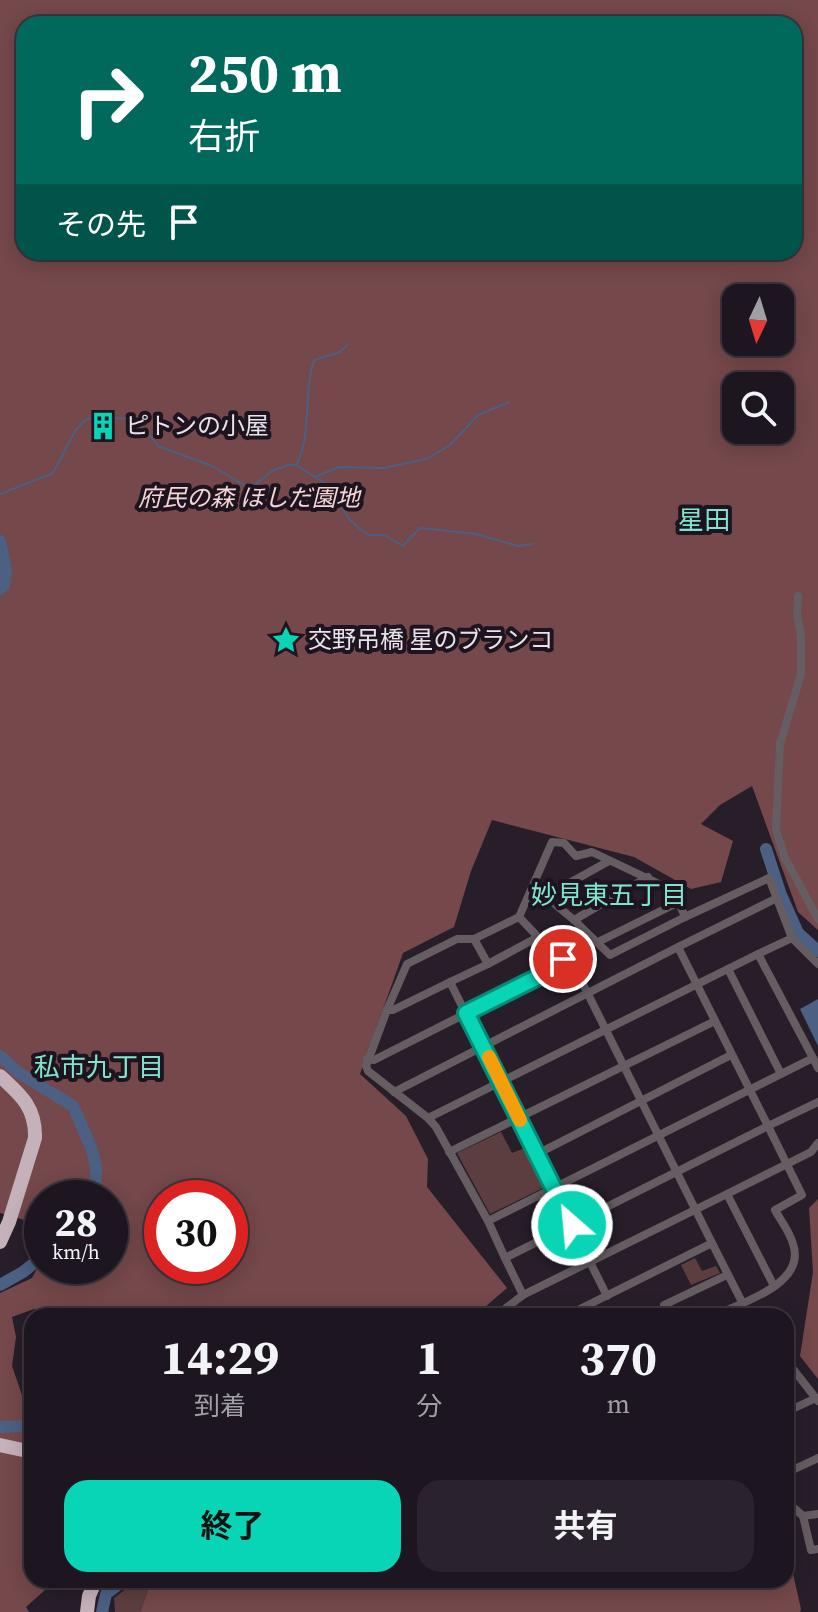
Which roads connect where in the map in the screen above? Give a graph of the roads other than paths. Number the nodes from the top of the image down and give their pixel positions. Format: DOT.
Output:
graph roads {
  1 [pos="798,596"];
  2 [pos="609,861"];
  3 [pos="648,877"];
  4 [pos="533,886"];
  5 [pos="546,896"];
  6 [pos="777,898"];
  7 [pos="679,902"];
  8 [pos="519,917"];
  9 [pos="685,917"];
  10 [pos="818,919"];
  11 [pos="574,920"];
  12 [pos="538,937"];
  13 [pos="792,938"];
  14 [pos="474,939"];
  15 [pos="598,942"];
  16 [pos="678,947"];
  17 [pos="758,954"];
  18 [pos="565,961"];
  19 [pos="488,964"];
  20 [pos="818,964"];
  21 [pos="728,969"];
  22 [pos="450,982"];
  23 [pos="697,984"];
  24 [pos="588,992"];
  25 [pos="387,1010"];
  26 [pos="466,1013"];
  27 [pos="715,1021"];
  28 [pos="607,1030"];
  29 [pos="482,1045"];
  30 [pos="731,1055"];
  31 [pos="813,1058"];
  32 [pos="367,1059"];
  33 [pos="623,1065"];
  34 [pos="818,1068"];
  35 [pos="781,1074"];
  36 [pos="0,1076"];
  37 [pos="501,1082"];
  38 [pos="750,1089"];
  39 [pos="394,1092"];
  40 [pos="641,1100"];
  41 [pos="818,1102"];
  42 [pos="428,1118"];
  43 [pos="519,1118"];
  44 [pos="768,1126"];
  45 [pos="659,1135"];
  46 [pos="818,1143"];
  47 [pos="449,1152"];
  48 [pos="537,1154"];
  49 [pos="786,1165"];
  50 [pos="676,1171"];
  51 [pos="552,1187"];
  52 [pos="727,1194"];
  53 [pos="695,1209"];
  54 [pos="488,1221"];
  55 [pos="572,1225"];
  56 [pos="0,1242"];
  57 [pos="712,1243"];
  58 [pos="505,1258"];
  59 [pos="591,1262"];
  60 [pos="727,1275"];
  61 [pos="774,1286"];
  62 [pos="523,1295"];
  63 [pos="607,1296"];
  64 [pos="742,1302"];
  65 [pos="664,1305"];
  66 [pos="506,1308"];
  67 [pos="582,1308"];
  68 [pos="730,1308"];
  69 [pos="794,1370"];
  70 [pos="817,1400"];
  71 [pos="794,1409"];
  72 [pos="0,1445"];
  73 [pos="24,1450"];
  74 [pos="818,1458"];
  75 [pos="794,1469"];
  76 [pos="794,1508"];
  77 [pos="818,1514"];
  78 [pos="803,1516"];
  79 [pos="818,1549"];
  80 [pos="92,1588"];
  81 [pos="87,1612"];
  1 -- 10 [label="street"];
  2 -- 3 [label="street"];
  2 -- 4 [label="street"];
  2 -- 5 [label="street"];
  3 -- 7 [label="street"];
  3 -- 11 [label="street"];
  4 -- 5 [label="street"];
  4 -- 8 [label="street"];
  5 -- 11 [label="street"];
  6 -- 9 [label="street"];
  6 -- 13 [label="street"];
  6 -- 16 [label="street"];
  7 -- 9 [label="street"];
  7 -- 15 [label="street"];
  8 -- 12 [label="street"];
  8 -- 14 [label="street"];
  9 -- 15 [label="street"];
  11 -- 15 [label="street"];
  12 -- 18 [label="street"];
  12 -- 19 [label="street"];
  13 -- 17 [label="street"];
  13 -- 20 [label="street"];
  14 -- 19 [label="street"];
  14 -- 25 [label="street"];
  16 -- 23 [label="street"];
  16 -- 24 [label="street"];
  17 -- 21 [label="street"];
  17 -- 31 [label="street"];
  18 -- 24 [label="street"];
  18 -- 26 [label="street"];
  19 -- 22 [label="street"];
  21 -- 23 [label="street"];
  21 -- 35 [label="street"];
  22 -- 25 [label="street"];
  22 -- 26 [label="street"];
  23 -- 27 [label="street"];
  23 -- 28 [label="street"];
  24 -- 28 [label="street"];
  24 -- 29 [label="street"];
  25 -- 32 [label="street"];
  26 -- 29 [label="street"];
  26 -- 32 [label="street"];
  27 -- 30 [label="street"];
  27 -- 33 [label="street"];
  28 -- 33 [label="street"];
  28 -- 37 [label="street"];
  29 -- 37 [label="street"];
  29 -- 39 [label="street"];
  30 -- 38 [label="street"];
  30 -- 40 [label="street"];
  31 -- 34 [label="street"];
  31 -- 35 [label="street"];
  32 -- 39 [label="street"];
  33 -- 40 [label="street"];
  33 -- 43 [label="street"];
  35 -- 38 [label="street"];
  36 -- 56 [label="highway"];
  37 -- 42 [label="street"];
  37 -- 43 [label="street"];
  38 -- 44 [label="street"];
  38 -- 45 [label="street"];
  39 -- 42 [label="street"];
  40 -- 45 [label="street"];
  40 -- 48 [label="street"];
  41 -- 44 [label="street"];
  42 -- 47 [label="street"];
  43 -- 47 [label="street"];
  43 -- 48 [label="street"];
  44 -- 49 [label="street"];
  44 -- 50 [label="street"];
  45 -- 50 [label="street"];
  45 -- 51 [label="street"];
  46 -- 49 [label="street"];
  47 -- 54 [label="street"];
  48 -- 51 [label="street"];
  49 -- 52 [label="street"];
  49 -- 61 [label="street"];
  50 -- 53 [label="street"];
  50 -- 55 [label="street"];
  51 -- 54 [label="street"];
  51 -- 55 [label="street"];
  52 -- 53 [label="street"];
  52 -- 61 [label="street"];
  53 -- 57 [label="street"];
  53 -- 59 [label="street"];
  54 -- 58 [label="street"];
  55 -- 58 [label="street"];
  55 -- 59 [label="street"];
  57 -- 60 [label="street"];
  57 -- 63 [label="street"];
  58 -- 62 [label="street"];
  59 -- 62 [label="street"];
  59 -- 63 [label="street"];
  60 -- 64 [label="street"];
  60 -- 65 [label="street"];
  61 -- 64 [label="street"];
  62 -- 66 [label="street"];
  63 -- 67 [label="street"];
  64 -- 68 [label="street"];
  69 -- 70 [label="street"];
  70 -- 71 [label="street"];
  72 -- 73 [label="highway"];
  74 -- 75 [label="street"];
  76 -- 78 [label="street"];
  77 -- 78 [label="street"];
  78 -- 79 [label="street"];
  80 -- 81 [label="highway"];
}
